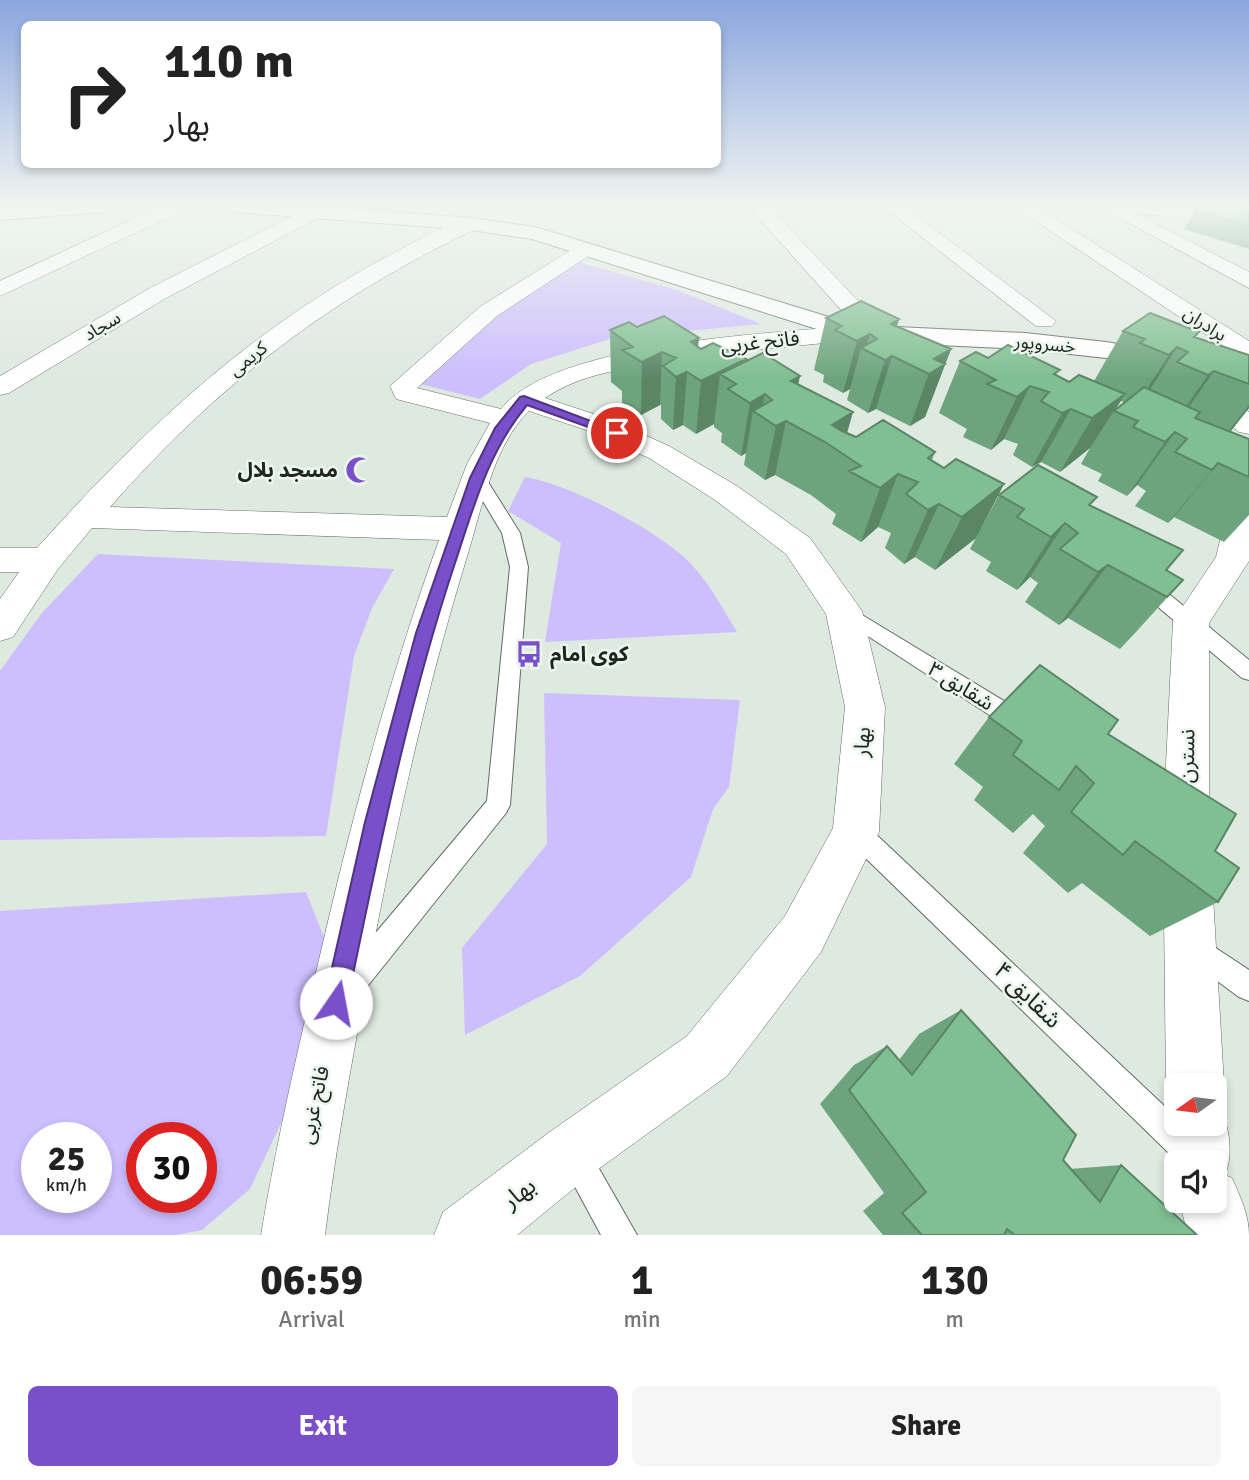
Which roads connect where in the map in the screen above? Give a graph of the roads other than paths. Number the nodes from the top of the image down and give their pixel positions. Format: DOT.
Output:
graph roads {
  1 [pos="54,264"];
  2 [pos="215,264"];
  3 [pos="391,264"];
  4 [pos="562,264"];
  5 [pos="642,264"];
  6 [pos="799,264"];
  7 [pos="968,264"];
  8 [pos="1108,264"];
  9 [pos="1216,264"];
  10 [pos="1249,281"];
  11 [pos="0,289"];
  12 [pos="806,294"];
  13 [pos="835,314"];
  14 [pos="1044,321"];
  15 [pos="870,332"];
  16 [pos="1153,357"];
  17 [pos="1248,358"];
  18 [pos="0,387"];
  19 [pos="517,409"];
  20 [pos="1249,426"];
  21 [pos="477,478"];
  22 [pos="1244,497"];
  23 [pos="83,517"];
  24 [pos="460,529"];
  25 [pos="0,560"];
  26 [pos="46,560"];
  27 [pos="1130,574"];
  28 [pos="844,611"];
  29 [pos="1191,621"];
  30 [pos="0,627"];
  31 [pos="1249,672"];
  32 [pos="1032,730"];
  33 [pos="856,832"];
  34 [pos="1188,943"];
  35 [pos="1249,987"];
  36 [pos="336,1003"];
  37 [pos="1194,1073"];
  38 [pos="1189,1150"];
  39 [pos="572,1152"];
  40 [pos="1214,1213"];
  41 [pos="293,1235"];
  42 [pos="466,1235"];
  43 [pos="620,1235"];
  44 [pos="1220,1235"];
  1 -- 11 [label="street"];
  2 -- 18 [label="street, سجاد"];
  3 -- 23 [label="street, کریمی"];
  4 -- 19 [label="street, بهار"];
  5 -- 13 [label="street"];
  6 -- 13 [label="street"];
  7 -- 14 [label="street"];
  8 -- 17 [label="street, برادران"];
  9 -- 10 [label="street"];
  12 -- 13 [label="street"];
  13 -- 14 [label="street, خسروپور"];
  13 -- 15 [label="street, خسروپور"];
  14 -- 17 [label="street, خسروپور"];
  15 -- 16 [label="street, خسروپور"];
  15 -- 19 [label="street, فاتح غربی"];
  16 -- 17 [label="street, خسروپور"];
  16 -- 20 [label="street"];
  19 -- 21 [label="street, فاتح غربی"];
  19 -- 28 [label="street, بهار"];
  21 -- 24 [label="street, فاتح غربی"];
  21 -- 36 [label="lane"];
  22 -- 29 [label="street"];
  23 -- 24 [label="street"];
  23 -- 26 [label="street, کریمی"];
  24 -- 36 [label="street, فاتح غربی"];
  25 -- 26 [label="street"];
  26 -- 30 [label="street"];
  27 -- 29 [label="lane"];
  28 -- 32 [label="lane, شقایق ۳"];
  28 -- 33 [label="street, بهار"];
  29 -- 31 [label="lane"];
  29 -- 34 [label="street, نسترن"];
  33 -- 38 [label="lane, شقایق ۴"];
  33 -- 39 [label="street, بهار"];
  34 -- 35 [label="lane"];
  34 -- 37 [label="street, نسترن"];
  36 -- 41 [label="street, فاتح غربی"];
  39 -- 42 [label="street, بهار"];
  39 -- 43 [label="lane"];
  40 -- 44 [label="street"];
}
